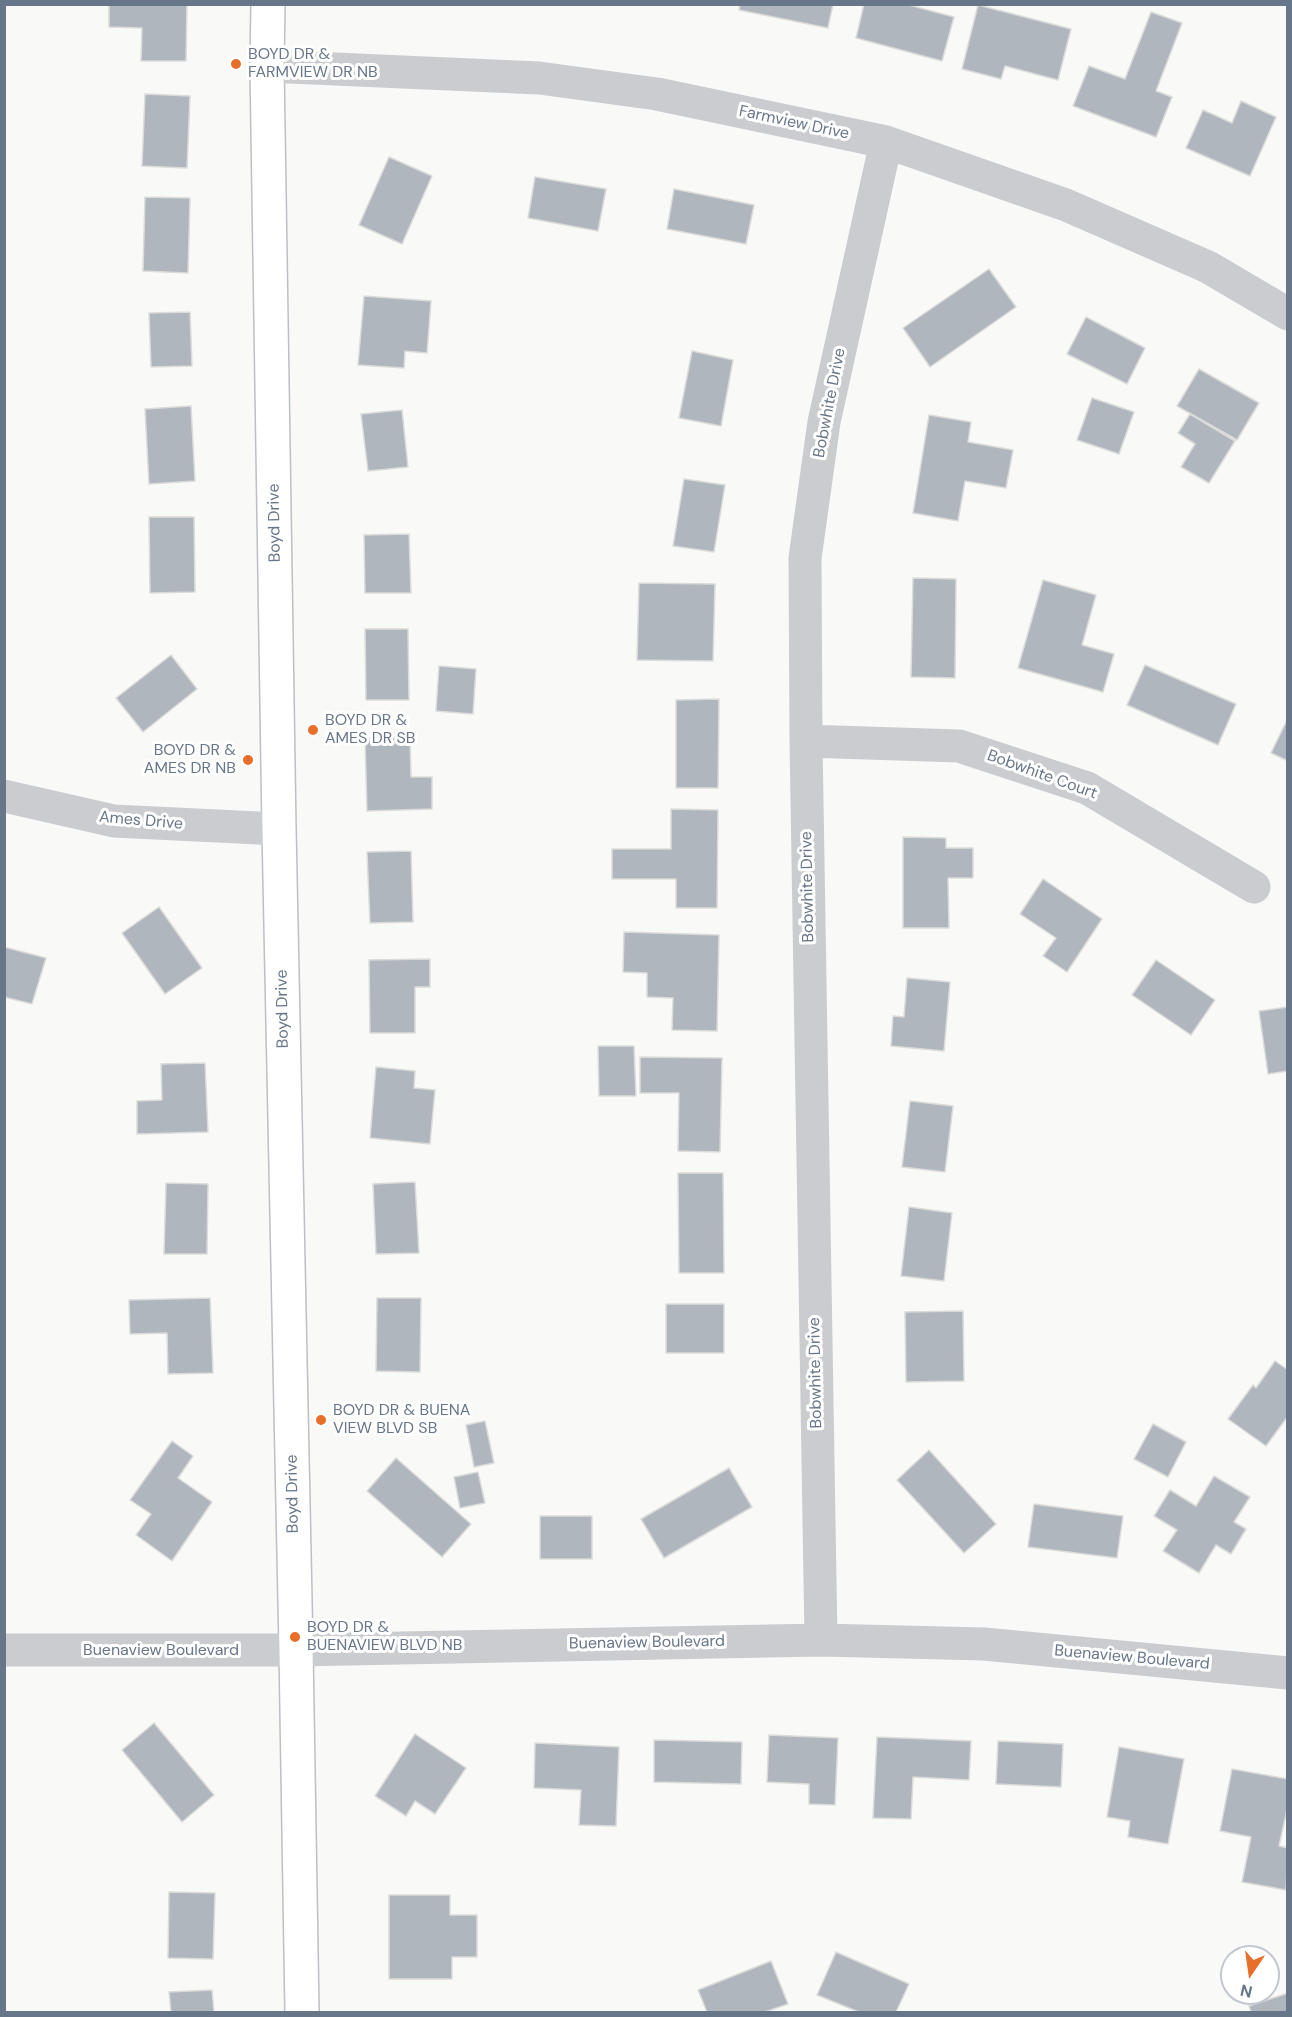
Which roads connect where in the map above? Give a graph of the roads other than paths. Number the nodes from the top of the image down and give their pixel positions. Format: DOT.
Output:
graph roads {
  1 [pos="268,4"];
  2 [pos="267,66"];
  3 [pos="885,142"];
  4 [pos="1287,314"];
  5 [pos="806,741"];
  6 [pos="4,796"];
  7 [pos="279,829"];
  8 [pos="1254,887"];
  9 [pos="821,1640"];
  10 [pos="4,1650"];
  11 [pos="296,1650"];
  12 [pos="1287,1668"];
  13 [pos="302,2013"];
  1 -- 2 [label="street, Boyd Drive"];
  2 -- 3 [label="street, Farmview Drive"];
  2 -- 7 [label="street, Boyd Drive"];
  3 -- 4 [label="street, Farmview Drive"];
  3 -- 5 [label="street, Bobwhite Drive"];
  5 -- 8 [label="street, Bobwhite Court"];
  5 -- 9 [label="street, Bobwhite Drive"];
  6 -- 7 [label="street, Ames Drive"];
  7 -- 11 [label="street, Boyd Drive"];
  9 -- 11 [label="street, Buenaview Boulevard"];
  9 -- 12 [label="street, Buenaview Boulevard"];
  10 -- 11 [label="street, Buenaview Boulevard"];
  11 -- 13 [label="street, Boyd Drive"];
}
